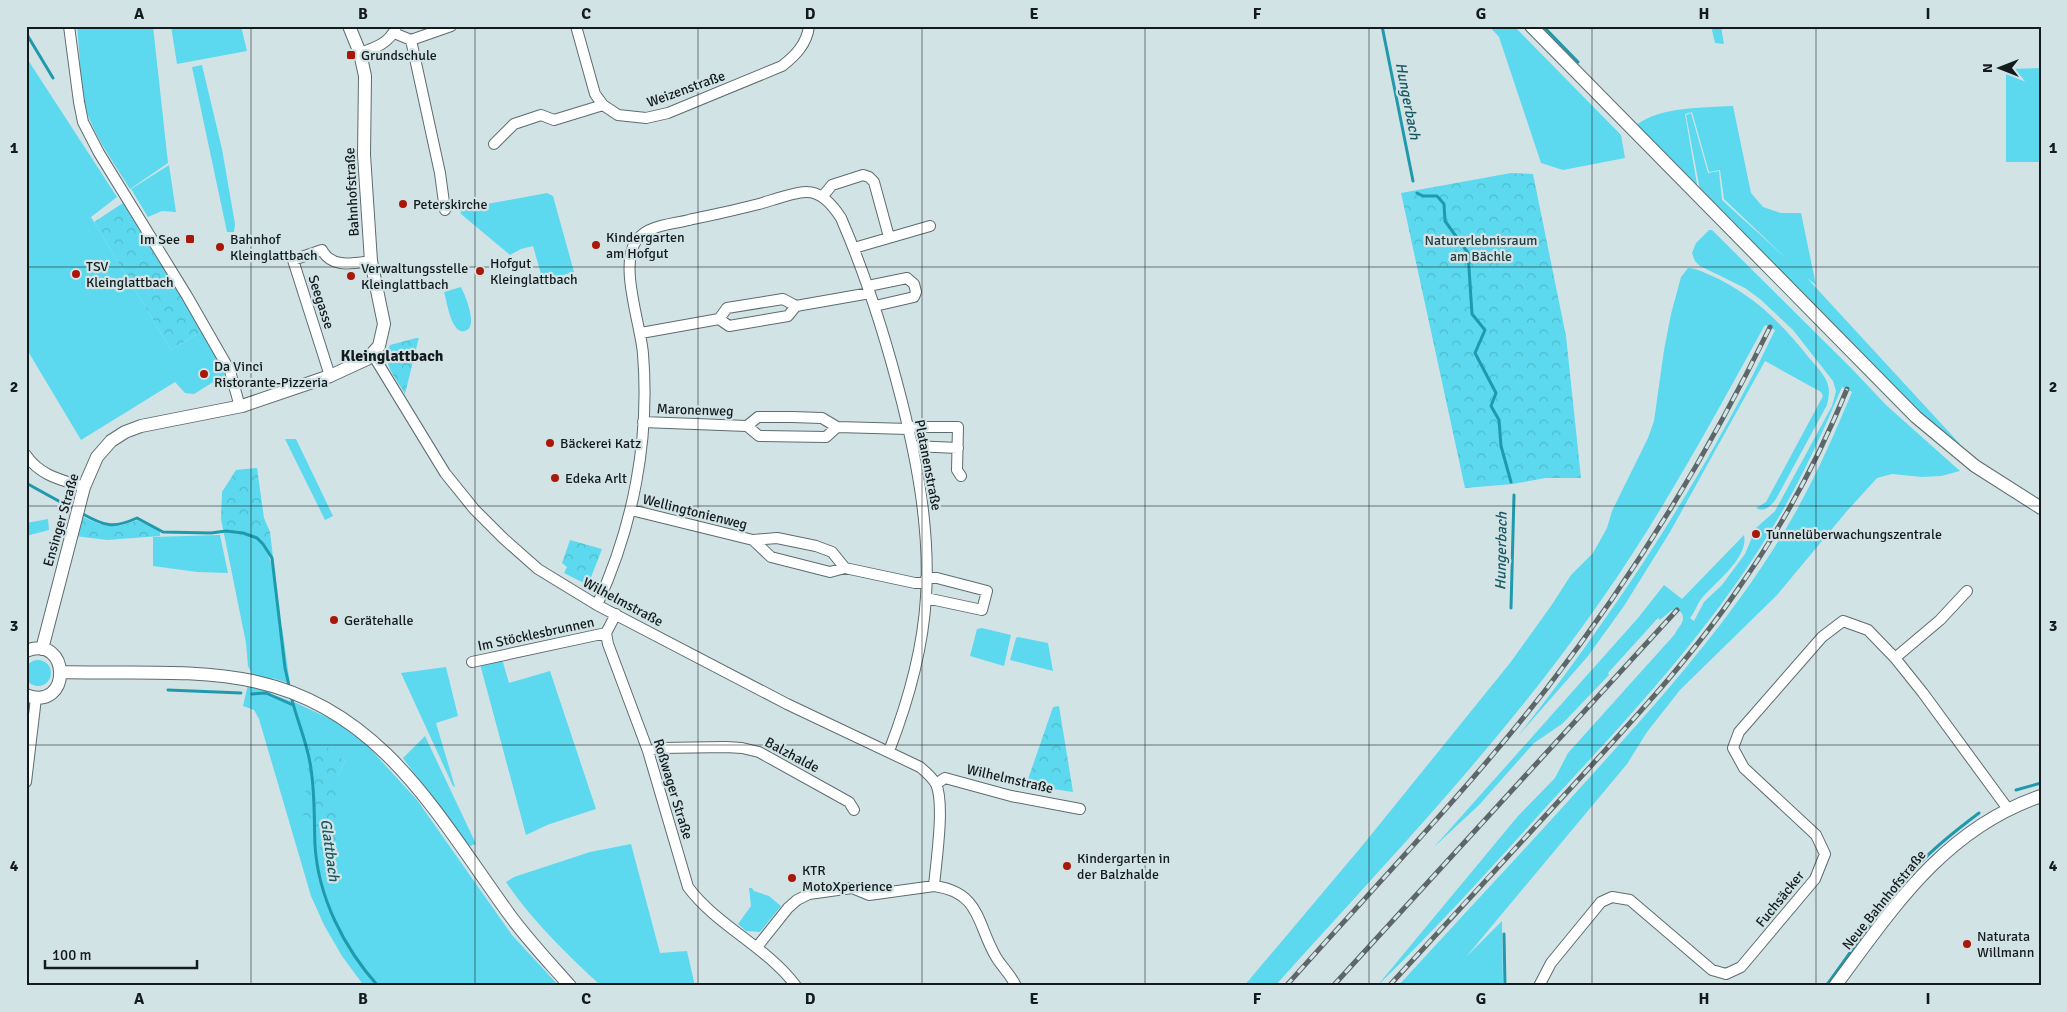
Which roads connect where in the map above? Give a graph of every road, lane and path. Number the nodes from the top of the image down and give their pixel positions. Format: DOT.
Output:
graph roads {
  1 [pos="69,26"];
  2 [pos="349,26"];
  3 [pos="451,26"];
  4 [pos="576,26"];
  5 [pos="809,26"];
  6 [pos="1531,26"];
  7 [pos="395,30"];
  8 [pos="410,40"];
  9 [pos="360,53"];
  10 [pos="603,104"];
  11 [pos="494,144"];
  12 [pos="822,197"];
  13 [pos="445,210"];
  14 [pos="930,226"];
  15 [pos="889,237"];
  16 [pos="854,248"];
  17 [pos="371,261"];
  18 [pos="869,289"];
  19 [pos="796,306"];
  20 [pos="875,306"];
  21 [pos="719,319"];
  22 [pos="641,333"];
  23 [pos="373,355"];
  24 [pos="330,376"];
  25 [pos="240,406"];
  26 [pos="643,422"];
  27 [pos="747,426"];
  28 [pos="837,427"];
  29 [pos="908,428"];
  30 [pos="913,446"];
  31 [pos="958,448"];
  32 [pos="26,455"];
  33 [pos="961,476"];
  34 [pos="84,487"];
  35 [pos="2041,508"];
  36 [pos="631,510"];
  37 [pos="753,540"];
  38 [pos="845,568"];
  39 [pos="926,580"];
  40 [pos="1967,591"];
  41 [pos="926,598"];
  42 [pos="597,605"];
  43 [pos="616,614"];
  44 [pos="606,634"];
  45 [pos="42,649"];
  46 [pos="26,651"];
  47 [pos="1895,658"];
  48 [pos="472,662"];
  49 [pos="61,672"];
  50 [pos="31,696"];
  51 [pos="889,751"];
  52 [pos="648,752"];
  53 [pos="26,782"];
  54 [pos="936,784"];
  55 [pos="2041,796"];
  56 [pos="1080,808"];
  57 [pos="2008,809"];
  58 [pos="854,810"];
  59 [pos="934,886"];
  60 [pos="757,947"];
  61 [pos="570,986"];
  62 [pos="796,986"];
  63 [pos="1016,986"];
  64 [pos="1539,986"];
  65 [pos="1835,986"];
  1 -- 25 [label="street"];
  2 -- 9 [label="main road, Bahnhofstraße"];
  3 -- 8 [label="street"];
  4 -- 10 [label="street"];
  5 -- 10 [label="street, Weizenstraße"];
  6 -- 35 [label="main road"];
  7 -- 8 [label="street"];
  7 -- 9 [label="street"];
  8 -- 13 [label="street"];
  9 -- 17 [label="main road, Bahnhofstraße"];
  10 -- 11 [label="street"];
  12 -- 15 [label="street"];
  12 -- 16 [label="street, Platanenstraße"];
  12 -- 22 [label="street"];
  14 -- 15 [label="street"];
  15 -- 16 [label="street"];
  16 -- 18 [label="street, Platanenstraße"];
  17 -- 23 [label="main road, Bahnhofstraße"];
  17 -- 24 [label="street, Seegasse"];
  18 -- 19 [label="street"];
  18 -- 20 [label="street, Platanenstraße"];
  18 -- 20 [label="street"];
  19 -- 21 [label="street"];
  19 -- 21 [label="street"];
  20 -- 29 [label="street, Platanenstraße"];
  21 -- 22 [label="street"];
  22 -- 26 [label="street"];
  23 -- 24 [label="main road, Ensinger Straße"];
  23 -- 42 [label="street, Wilhelmstraße"];
  24 -- 25 [label="main road, Ensinger Straße"];
  25 -- 34 [label="main road, Ensinger Straße"];
  26 -- 27 [label="street, Maronenweg"];
  26 -- 36 [label="street"];
  27 -- 28 [label="street, Maronenweg"];
  27 -- 28 [label="street, Maronenweg"];
  28 -- 29 [label="street, Maronenweg"];
  29 -- 30 [label="street, Platanenstraße"];
  29 -- 31 [label="street, Maronenweg"];
  30 -- 31 [label="street"];
  30 -- 39 [label="street, Platanenstraße"];
  31 -- 33 [label="street, Maronenweg"];
  32 -- 34 [label="street"];
  34 -- 45 [label="main road, Ensinger Straße"];
  36 -- 37 [label="street, Wellingtonienweg"];
  36 -- 42 [label="street"];
  37 -- 38 [label="street, Wellingtonienweg"];
  37 -- 38 [label="street, Wellingtonienweg"];
  38 -- 39 [label="street, Wellingtonienweg"];
  39 -- 41 [label="street, Platanenstraße"];
  39 -- 41 [label="street, Wellingtonienweg"];
  40 -- 47 [label="street"];
  41 -- 51 [label="street, Platanenstraße"];
  42 -- 43 [label="street, Wilhelmstraße"];
  43 -- 44 [label="street"];
  43 -- 51 [label="street, Wilhelmstraße"];
  44 -- 48 [label="street, Im Stöcklesbrunnen"];
  44 -- 52 [label="street, Roßwager Straße"];
  45 -- 46 [label="main road"];
  45 -- 49 [label="main road"];
  47 -- 57 [label="street, Fuchsäcker"];
  47 -- 64 [label="street, Fuchsäcker"];
  49 -- 50 [label="main road"];
  49 -- 61 [label="main road"];
  50 -- 53 [label="street"];
  51 -- 54 [label="street, Wilhelmstraße"];
  52 -- 58 [label="street, Balzhalde"];
  52 -- 60 [label="street, Roßwager Straße"];
  54 -- 56 [label="street, Wilhelmstraße"];
  54 -- 59 [label="street"];
  55 -- 57 [label="main road, Neue Bahnhofstraße"];
  57 -- 65 [label="main road, Neue Bahnhofstraße"];
  59 -- 60 [label="street"];
  59 -- 63 [label="street"];
  60 -- 62 [label="street, Roßwager Straße"];
}
